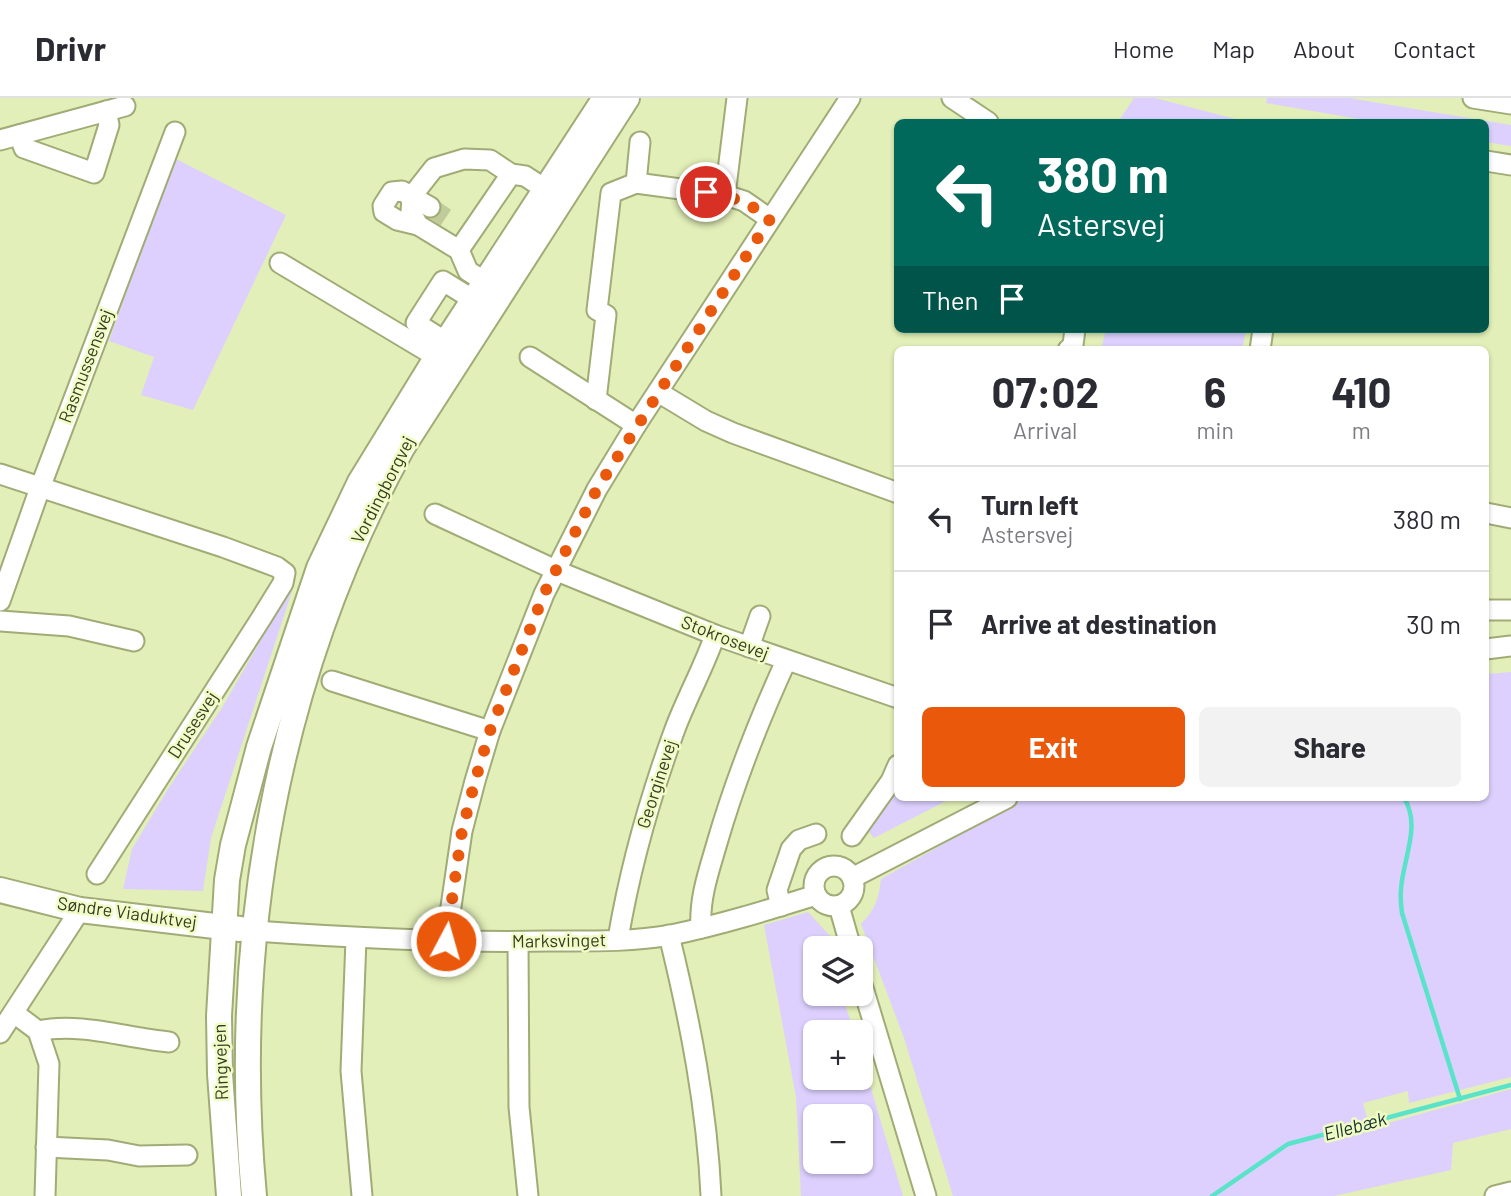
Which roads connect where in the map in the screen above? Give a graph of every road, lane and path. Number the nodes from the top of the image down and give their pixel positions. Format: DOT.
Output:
graph roads {
  1 [pos="737,98"];
  2 [pos="850,98"];
  3 [pos="952,98"];
  4 [pos="1473,98"];
  5 [pos="611,101"];
  6 [pos="1511,104"];
  7 [pos="125,106"];
  8 [pos="106,111"];
  9 [pos="984,119"];
  10 [pos="175,132"];
  11 [pos="19,135"];
  12 [pos="0,140"];
  13 [pos="640,142"];
  14 [pos="1489,161"];
  15 [pos="1511,165"];
  16 [pos="511,174"];
  17 [pos="636,183"];
  18 [pos="545,189"];
  19 [pos="725,195"];
  20 [pos="412,196"];
  21 [pos="430,207"];
  22 [pos="770,219"];
  23 [pos="418,225"];
  24 [pos="459,250"];
  25 [pos="280,263"];
  26 [pos="487,296"];
  27 [pos="445,355"];
  28 [pos="530,357"];
  29 [pos="658,392"];
  30 [pos="596,400"];
  31 [pos="636,425"];
  32 [pos="0,474"];
  33 [pos="40,488"];
  34 [pos="894,493"];
  35 [pos="435,514"];
  36 [pos="1489,514"];
  37 [pos="1511,518"];
  38 [pos="556,570"];
  39 [pos="0,601"];
  40 [pos="1489,610"];
  41 [pos="1511,610"];
  42 [pos="760,616"];
  43 [pos="0,621"];
  44 [pos="715,635"];
  45 [pos="134,641"];
  46 [pos="749,647"];
  47 [pos="786,661"];
  48 [pos="332,681"];
  49 [pos="894,697"];
  50 [pos="490,731"];
  51 [pos="894,772"];
  52 [pos="1001,801"];
  53 [pos="816,834"];
  54 [pos="852,836"];
  55 [pos="97,874"];
  56 [pos="852,878"];
  57 [pos="0,890"];
  58 [pos="816,895"];
  59 [pos="781,906"];
  60 [pos="839,906"];
  61 [pos="80,910"];
  62 [pos="224,927"];
  63 [pos="701,928"];
  64 [pos="255,930"];
  65 [pos="669,935"];
  66 [pos="848,936"];
  67 [pos="356,939"];
  68 [pos="618,939"];
  69 [pos="446,941"];
  70 [pos="518,942"];
  71 [pos="869,1006"];
  72 [pos="14,1013"];
  73 [pos="38,1031"];
  74 [pos="0,1033"];
  75 [pos="169,1042"];
  76 [pos="46,1147"];
  77 [pos="187,1155"];
  78 [pos="1511,1192"];
  79 [pos="45,1196"];
  80 [pos="229,1196"];
  81 [pos="254,1196"];
  82 [pos="362,1196"];
  83 [pos="528,1196"];
  84 [pos="711,1196"];
  85 [pos="926,1196"];
  86 [pos="1496,1196"];
  1 -- 19 [label="street"];
  2 -- 22 [label="street"];
  3 -- 9 [label="street"];
  4 -- 6 [label="street"];
  5 -- 18 [label="main road, Vordingborgvej"];
  5 -- 26 [label="main road, Vordingborgvej"];
  7 -- 8 [label="street"];
  8 -- 11 [label="street"];
  8 -- 11 [label="street"];
  10 -- 33 [label="street, Rasmussensvej"];
  11 -- 12 [label="street"];
  13 -- 17 [label="street"];
  14 -- 15 [label="street"];
  16 -- 18 [label="street"];
  16 -- 20 [label="street"];
  16 -- 24 [label="street"];
  17 -- 19 [label="street"];
  17 -- 30 [label="street"];
  18 -- 26 [label="main road, Vordingborgvej"];
  19 -- 22 [label="street"];
  20 -- 21 [label="street"];
  20 -- 23 [label="street"];
  20 -- 23 [label="street"];
  22 -- 29 [label="street"];
  23 -- 24 [label="street"];
  24 -- 26 [label="street"];
  25 -- 27 [label="street"];
  26 -- 27 [label="main road, Vordingborgvej"];
  26 -- 27 [label="street"];
  27 -- 62 [label="main road, Vordingborgvej"];
  27 -- 64 [label="main road, Vordingborgvej"];
  28 -- 30 [label="street"];
  29 -- 31 [label="street"];
  29 -- 34 [label="street"];
  30 -- 31 [label="street"];
  31 -- 38 [label="street"];
  32 -- 33 [label="street"];
  33 -- 39 [label="street, Rasmussensvej"];
  33 -- 55 [label="street, Drusesvej"];
  35 -- 38 [label="street, Stokrosevej"];
  36 -- 37 [label="street"];
  38 -- 44 [label="street, Stokrosevej"];
  38 -- 50 [label="street"];
  40 -- 41 [label="street"];
  42 -- 46 [label="street"];
  43 -- 45 [label="street"];
  44 -- 46 [label="street, Stokrosevej"];
  44 -- 68 [label="street, Georginevej"];
  46 -- 47 [label="street, Stokrosevej"];
  47 -- 49 [label="street, Stokrosevej"];
  47 -- 63 [label="street"];
  48 -- 50 [label="street"];
  50 -- 69 [label="street"];
  51 -- 54 [label="street"];
  52 -- 56 [label="street"];
  53 -- 59 [label="street"];
  56 -- 58 [label="street"];
  56 -- 60 [label="street"];
  57 -- 61 [label="main road, Søndre Viaduktvej"];
  58 -- 59 [label="street, Marksvinget"];
  58 -- 60 [label="street"];
  59 -- 63 [label="street, Marksvinget"];
  60 -- 66 [label="street"];
  61 -- 62 [label="main road, Søndre Viaduktvej"];
  61 -- 72 [label="street"];
  62 -- 64 [label="main road, Søndre Viaduktvej"];
  62 -- 80 [label="main road, Ringvejen"];
  63 -- 65 [label="street, Marksvinget"];
  64 -- 67 [label="street, Marksvinget"];
  64 -- 81 [label="main road, Ringvejen"];
  65 -- 68 [label="street, Marksvinget"];
  65 -- 84 [label="street"];
  67 -- 69 [label="street, Marksvinget"];
  67 -- 82 [label="street"];
  68 -- 70 [label="street, Marksvinget"];
  69 -- 70 [label="street, Marksvinget"];
  70 -- 83 [label="street"];
  71 -- 85 [label="street"];
  72 -- 73 [label="street"];
  72 -- 74 [label="street"];
  73 -- 75 [label="street"];
  73 -- 76 [label="street"];
  76 -- 77 [label="street"];
  76 -- 79 [label="street"];
  78 -- 86 [label="street"];
}
